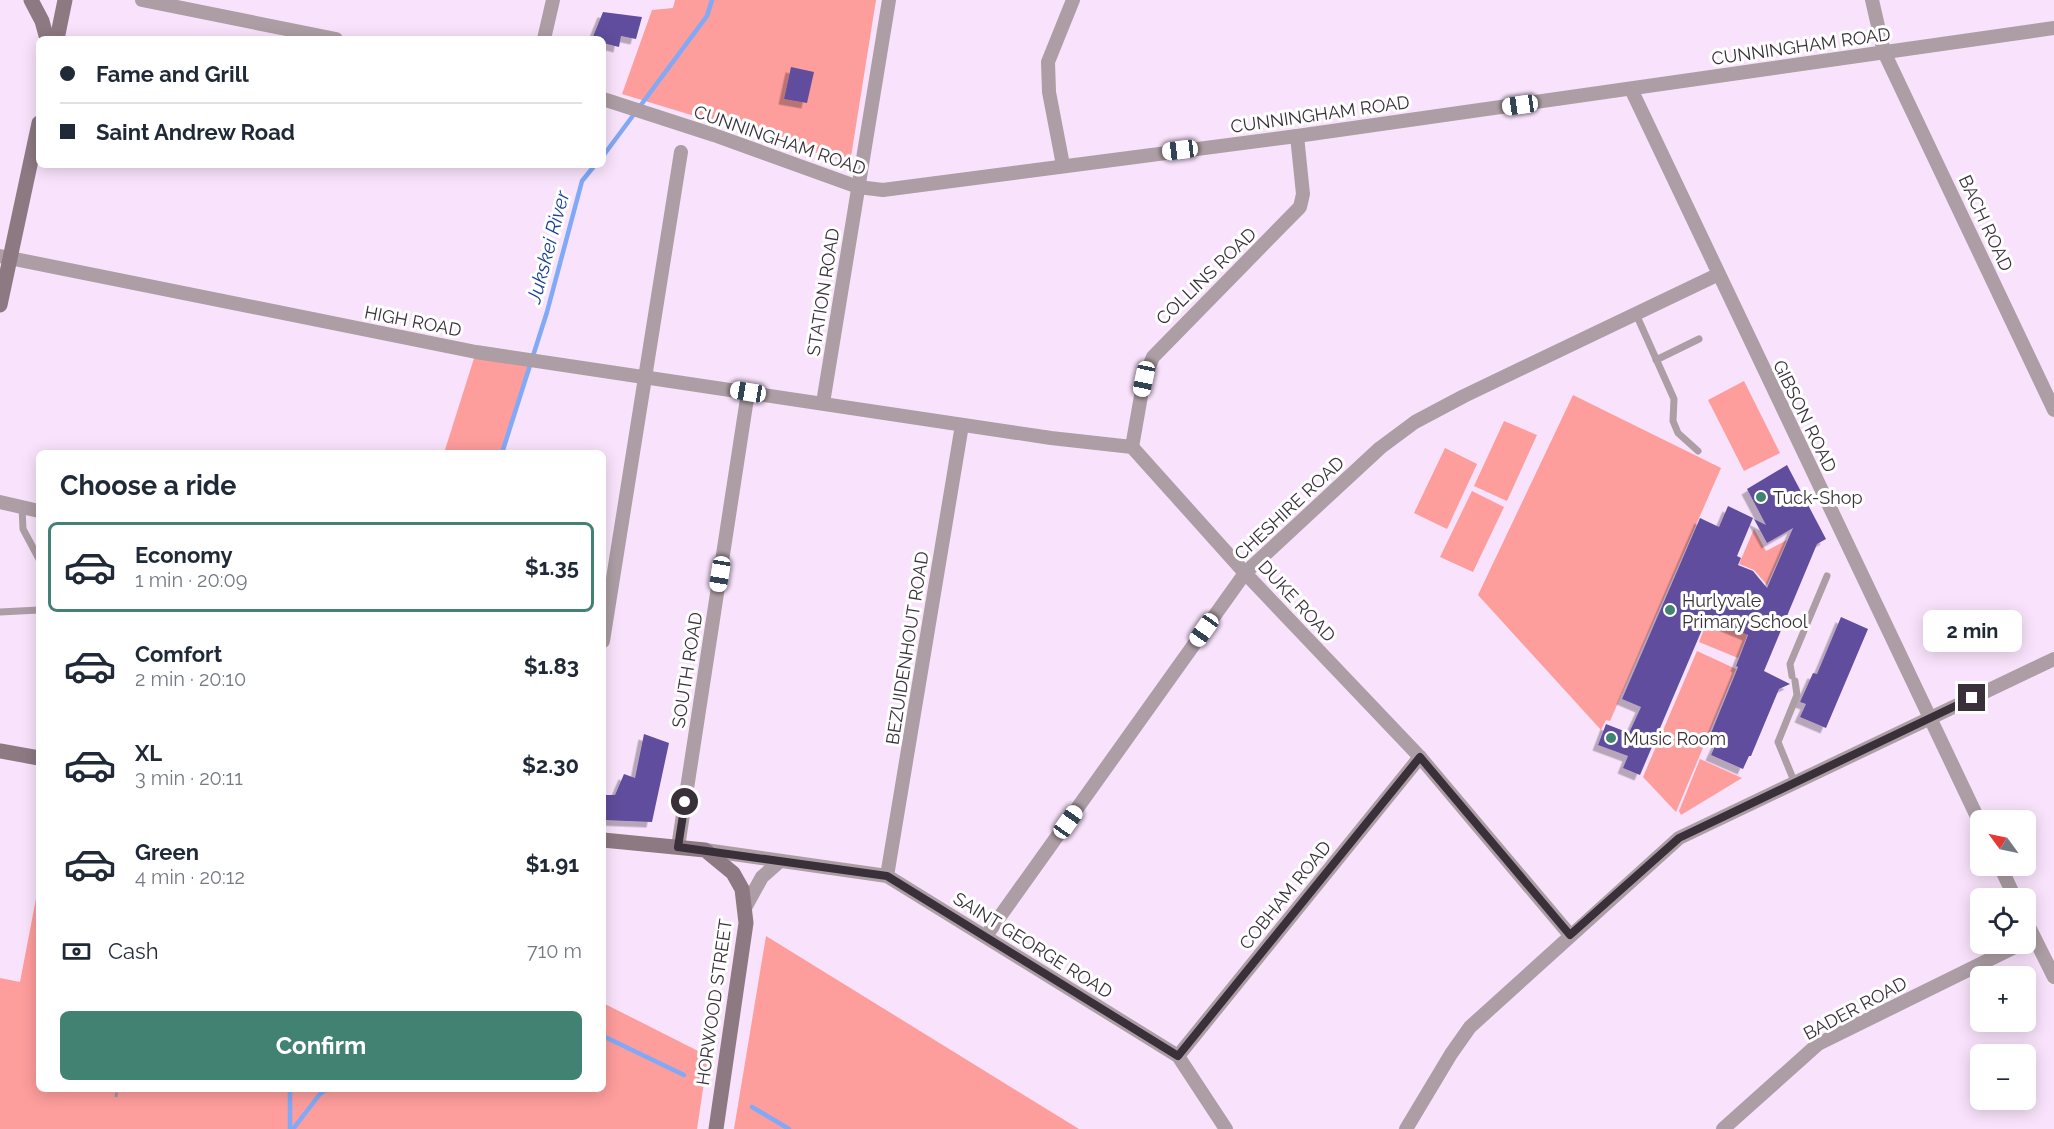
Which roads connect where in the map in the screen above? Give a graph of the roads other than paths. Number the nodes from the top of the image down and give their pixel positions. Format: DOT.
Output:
graph roads {
  1 [pos="31,0"];
  2 [pos="64,0"];
  3 [pos="142,0"];
  4 [pos="553,0"];
  5 [pos="890,0"];
  6 [pos="1073,0"];
  7 [pos="1872,0"];
  8 [pos="2054,28"];
  9 [pos="46,36"];
  10 [pos="58,36"];
  11 [pos="321,36"];
  12 [pos="545,36"];
  13 [pos="1884,52"];
  14 [pos="1631,89"];
  15 [pos="606,100"];
  16 [pos="36,135"];
  17 [pos="1297,136"];
  18 [pos="681,152"];
  19 [pos="1063,165"];
  20 [pos="858,187"];
  21 [pos="5,257"];
  22 [pos="1717,275"];
  23 [pos="0,306"];
  24 [pos="1636,314"];
  25 [pos="1699,339"];
  26 [pos="1656,360"];
  27 [pos="646,377"];
  28 [pos="748,392"];
  29 [pos="823,404"];
  30 [pos="2054,410"];
  31 [pos="962,425"];
  32 [pos="1132,447"];
  33 [pos="1698,451"];
  34 [pos="0,502"];
  35 [pos="22,507"];
  36 [pos="36,510"];
  37 [pos="36,553"];
  38 [pos="1245,573"];
  39 [pos="1827,576"];
  40 [pos="36,610"];
  41 [pos="0,612"];
  42 [pos="606,622"];
  43 [pos="2054,659"];
  44 [pos="1930,717"];
  45 [pos="0,751"];
  46 [pos="36,757"];
  47 [pos="1420,757"];
  48 [pos="1794,781"];
  49 [pos="1974,810"];
  50 [pos="606,840"];
  51 [pos="678,847"];
  52 [pos="705,850"];
  53 [pos="779,862"];
  54 [pos="887,876"];
  55 [pos="746,906"];
  56 [pos="1570,935"];
  57 [pos="986,936"];
  58 [pos="2036,953"];
  59 [pos="2001,954"];
  60 [pos="2054,977"];
  61 [pos="1178,1056"];
  62 [pos="716,1129"];
  63 [pos="1226,1129"];
  64 [pos="1406,1129"];
  65 [pos="1723,1129"];
  1 -- 9 [label="main road"];
  2 -- 10 [label="main road"];
  3 -- 11 [label="street"];
  4 -- 12 [label="street"];
  5 -- 20 [label="street, STATION ROAD"];
  6 -- 19 [label="street"];
  7 -- 13 [label="street, BACH ROAD"];
  8 -- 13 [label="street, CUNNINGHAM ROAD"];
  13 -- 14 [label="street, CUNNINGHAM ROAD"];
  13 -- 30 [label="street, BACH ROAD"];
  14 -- 17 [label="street, CUNNINGHAM ROAD"];
  14 -- 22 [label="street, GIBSON ROAD"];
  15 -- 20 [label="street, CUNNINGHAM ROAD"];
  16 -- 21 [label="main road"];
  17 -- 19 [label="street, CUNNINGHAM ROAD"];
  17 -- 32 [label="street, COLLINS ROAD"];
  18 -- 27 [label="street"];
  19 -- 20 [label="street, CUNNINGHAM ROAD"];
  20 -- 29 [label="street, STATION ROAD"];
  21 -- 23 [label="main road"];
  21 -- 27 [label="street, HIGH ROAD"];
  22 -- 24 [label="street, CHESHIRE ROAD"];
  22 -- 44 [label="street, GIBSON ROAD"];
  24 -- 26 [label="lane"];
  24 -- 38 [label="street, CHESHIRE ROAD"];
  25 -- 26 [label="lane"];
  26 -- 33 [label="lane"];
  27 -- 28 [label="street, HIGH ROAD"];
  27 -- 42 [label="street"];
  28 -- 29 [label="street, HIGH ROAD"];
  28 -- 51 [label="street, SOUTH ROAD"];
  29 -- 31 [label="street"];
  31 -- 32 [label="street"];
  31 -- 54 [label="street, BEZUIDENHOUT ROAD"];
  32 -- 38 [label="street, DUKE ROAD"];
  34 -- 35 [label="street"];
  35 -- 36 [label="street"];
  35 -- 37 [label="lane"];
  38 -- 47 [label="street, DUKE ROAD"];
  38 -- 57 [label="street, CHESHIRE ROAD"];
  39 -- 48 [label="lane"];
  40 -- 41 [label="lane"];
  43 -- 44 [label="street"];
  44 -- 48 [label="street"];
  44 -- 49 [label="street, GIBSON ROAD"];
  45 -- 46 [label="main road"];
  47 -- 56 [label="street, DUKE ROAD"];
  47 -- 61 [label="street, COBHAM ROAD"];
  48 -- 56 [label="street"];
  50 -- 51 [label="main road"];
  51 -- 52 [label="main road"];
  52 -- 53 [label="street, SAINT GEORGE ROAD"];
  52 -- 55 [label="main road, HORWOOD STREET"];
  53 -- 54 [label="street, SAINT GEORGE ROAD"];
  53 -- 55 [label="street"];
  54 -- 57 [label="street, SAINT GEORGE ROAD"];
  55 -- 62 [label="main road, HORWOOD STREET"];
  56 -- 64 [label="street"];
  57 -- 61 [label="street, SAINT GEORGE ROAD"];
  58 -- 60 [label="street"];
  59 -- 65 [label="street, BADER ROAD"];
  61 -- 63 [label="street, SAINT GEORGE ROAD"];
}
